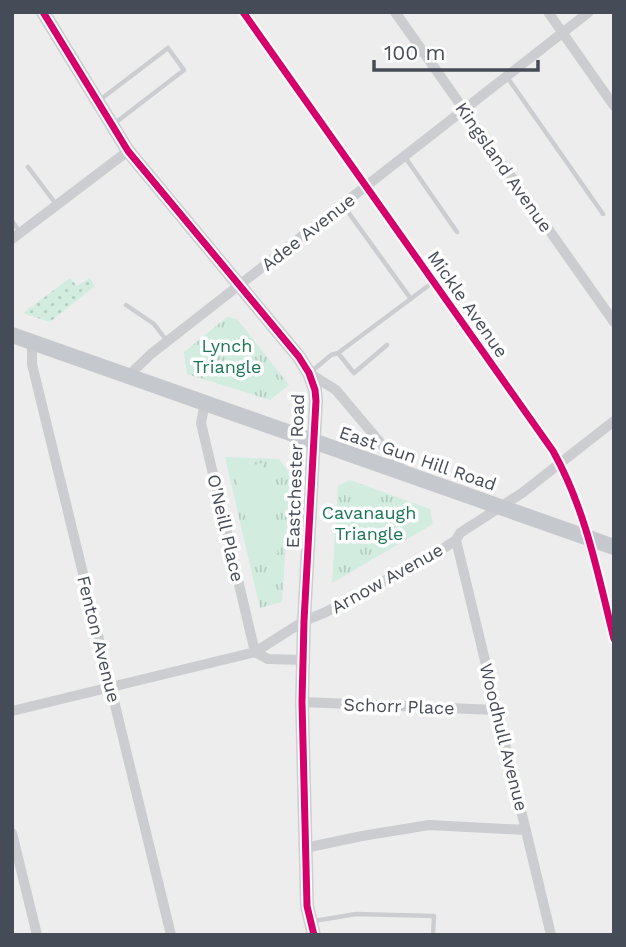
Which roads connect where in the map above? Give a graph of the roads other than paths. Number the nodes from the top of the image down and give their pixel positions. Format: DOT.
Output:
graph roads {
  1 [pos="43,12"];
  2 [pos="243,12"];
  3 [pos="396,12"];
  4 [pos="548,12"];
  5 [pos="589,12"];
  6 [pos="562,33"];
  7 [pos="507,77"];
  8 [pos="97,102"];
  9 [pos="614,106"];
  10 [pos="464,110"];
  11 [pos="112,125"];
  12 [pos="128,151"];
  13 [pos="405,157"];
  14 [pos="28,167"];
  15 [pos="366,187"];
  16 [pos="57,205"];
  17 [pos="343,205"];
  18 [pos="603,214"];
  19 [pos="12,221"];
  20 [pos="457,232"];
  21 [pos="16,236"];
  22 [pos="433,282"];
  23 [pos="240,286"];
  24 [pos="411,299"];
  25 [pos="126,305"];
  26 [pos="614,322"];
  27 [pos="12,335"];
  28 [pos="32,342"];
  29 [pos="168,342"];
  30 [pos="387,345"];
  31 [pos="338,353"];
  32 [pos="309,373"];
  33 [pos="128,376"];
  34 [pos="205,403"];
  35 [pos="614,421"];
  36 [pos="315,443"];
  37 [pos="559,463"];
  38 [pos="407,474"];
  39 [pos="500,507"];
  40 [pos="589,538"];
  41 [pos="456,540"];
  42 [pos="614,547"];
  43 [pos="304,621"];
  44 [pos="614,639"];
  45 [pos="256,652"];
  46 [pos="303,660"];
  47 [pos="111,687"];
  48 [pos="302,702"];
  49 [pos="496,710"];
  50 [pos="12,711"];
  51 [pos="526,830"];
  52 [pos="12,833"];
  53 [pos="305,848"];
  54 [pos="313,928"];
  55 [pos="37,935"];
  56 [pos="170,935"];
  57 [pos="433,935"];
  58 [pos="551,935"];
  1 -- 8 [label="main road, Eastchester Road"];
  2 -- 15 [label="street, Mickle Avenue"];
  3 -- 10 [label="street, Kingsland Avenue"];
  4 -- 6 [label="street"];
  5 -- 6 [label="street, Adee Avenue"];
  6 -- 7 [label="street, Adee Avenue"];
  6 -- 9 [label="street"];
  7 -- 10 [label="street, Adee Avenue"];
  7 -- 18 [label="lane"];
  8 -- 11 [label="main road, Eastchester Road"];
  8 -- 11 [label="lane"];
  10 -- 13 [label="street, Adee Avenue"];
  10 -- 26 [label="street, Kingsland Avenue"];
  11 -- 12 [label="main road, Eastchester Road"];
  12 -- 16 [label="street"];
  12 -- 23 [label="main road, Eastchester Road"];
  13 -- 15 [label="street, Adee Avenue"];
  13 -- 20 [label="lane"];
  14 -- 16 [label="lane"];
  15 -- 17 [label="street, Adee Avenue"];
  15 -- 22 [label="street, Mickle Avenue"];
  16 -- 21 [label="street"];
  17 -- 23 [label="street, Adee Avenue"];
  17 -- 24 [label="lane"];
  19 -- 21 [label="lane"];
  22 -- 24 [label="lane"];
  22 -- 37 [label="street, Mickle Avenue"];
  23 -- 29 [label="street, Adee Avenue"];
  23 -- 32 [label="main road, Eastchester Road"];
  24 -- 31 [label="lane"];
  25 -- 29 [label="lane"];
  27 -- 28 [label="main road, East Gun Hill Road"];
  28 -- 33 [label="main road, East Gun Hill Road"];
  28 -- 47 [label="street, Fenton Avenue"];
  29 -- 33 [label="street, Adee Avenue"];
  30 -- 31 [label="lane"];
  31 -- 32 [label="lane"];
  32 -- 36 [label="main road, Eastchester Road"];
  32 -- 38 [label="street, Eastchester Road"];
  33 -- 34 [label="main road, East Gun Hill Road"];
  34 -- 36 [label="main road, East Gun Hill Road"];
  34 -- 45 [label="street, O'Neill Place"];
  35 -- 37 [label="street, Arnow Avenue"];
  36 -- 38 [label="main road, East Gun Hill Road"];
  36 -- 43 [label="main road, Eastchester Road"];
  37 -- 39 [label="street, Arnow Avenue"];
  37 -- 40 [label="street, Mickle Avenue"];
  38 -- 39 [label="main road, East Gun Hill Road"];
  39 -- 40 [label="main road, East Gun Hill Road"];
  39 -- 41 [label="street, Arnow Avenue"];
  40 -- 42 [label="main road, East Gun Hill Road"];
  40 -- 44 [label="street, Mickle Avenue"];
  41 -- 43 [label="street, Arnow Avenue"];
  41 -- 49 [label="street, Woodhull Avenue"];
  43 -- 45 [label="street, Arnow Avenue"];
  43 -- 46 [label="main road, Eastchester Road"];
  45 -- 46 [label="street, Arnow Avenue"];
  45 -- 47 [label="street, Arnow Avenue"];
  46 -- 48 [label="main road, Eastchester Road"];
  47 -- 50 [label="street, Arnow Avenue"];
  47 -- 56 [label="street, Fenton Avenue"];
  48 -- 49 [label="street, Schorr Place"];
  48 -- 53 [label="main road, Eastchester Road"];
  49 -- 51 [label="street, Woodhull Avenue"];
  51 -- 53 [label="street"];
  51 -- 58 [label="street, Woodhull Avenue"];
  52 -- 55 [label="street"];
  53 -- 54 [label="main road, Eastchester Road"];
  54 -- 57 [label="lane"];
}
